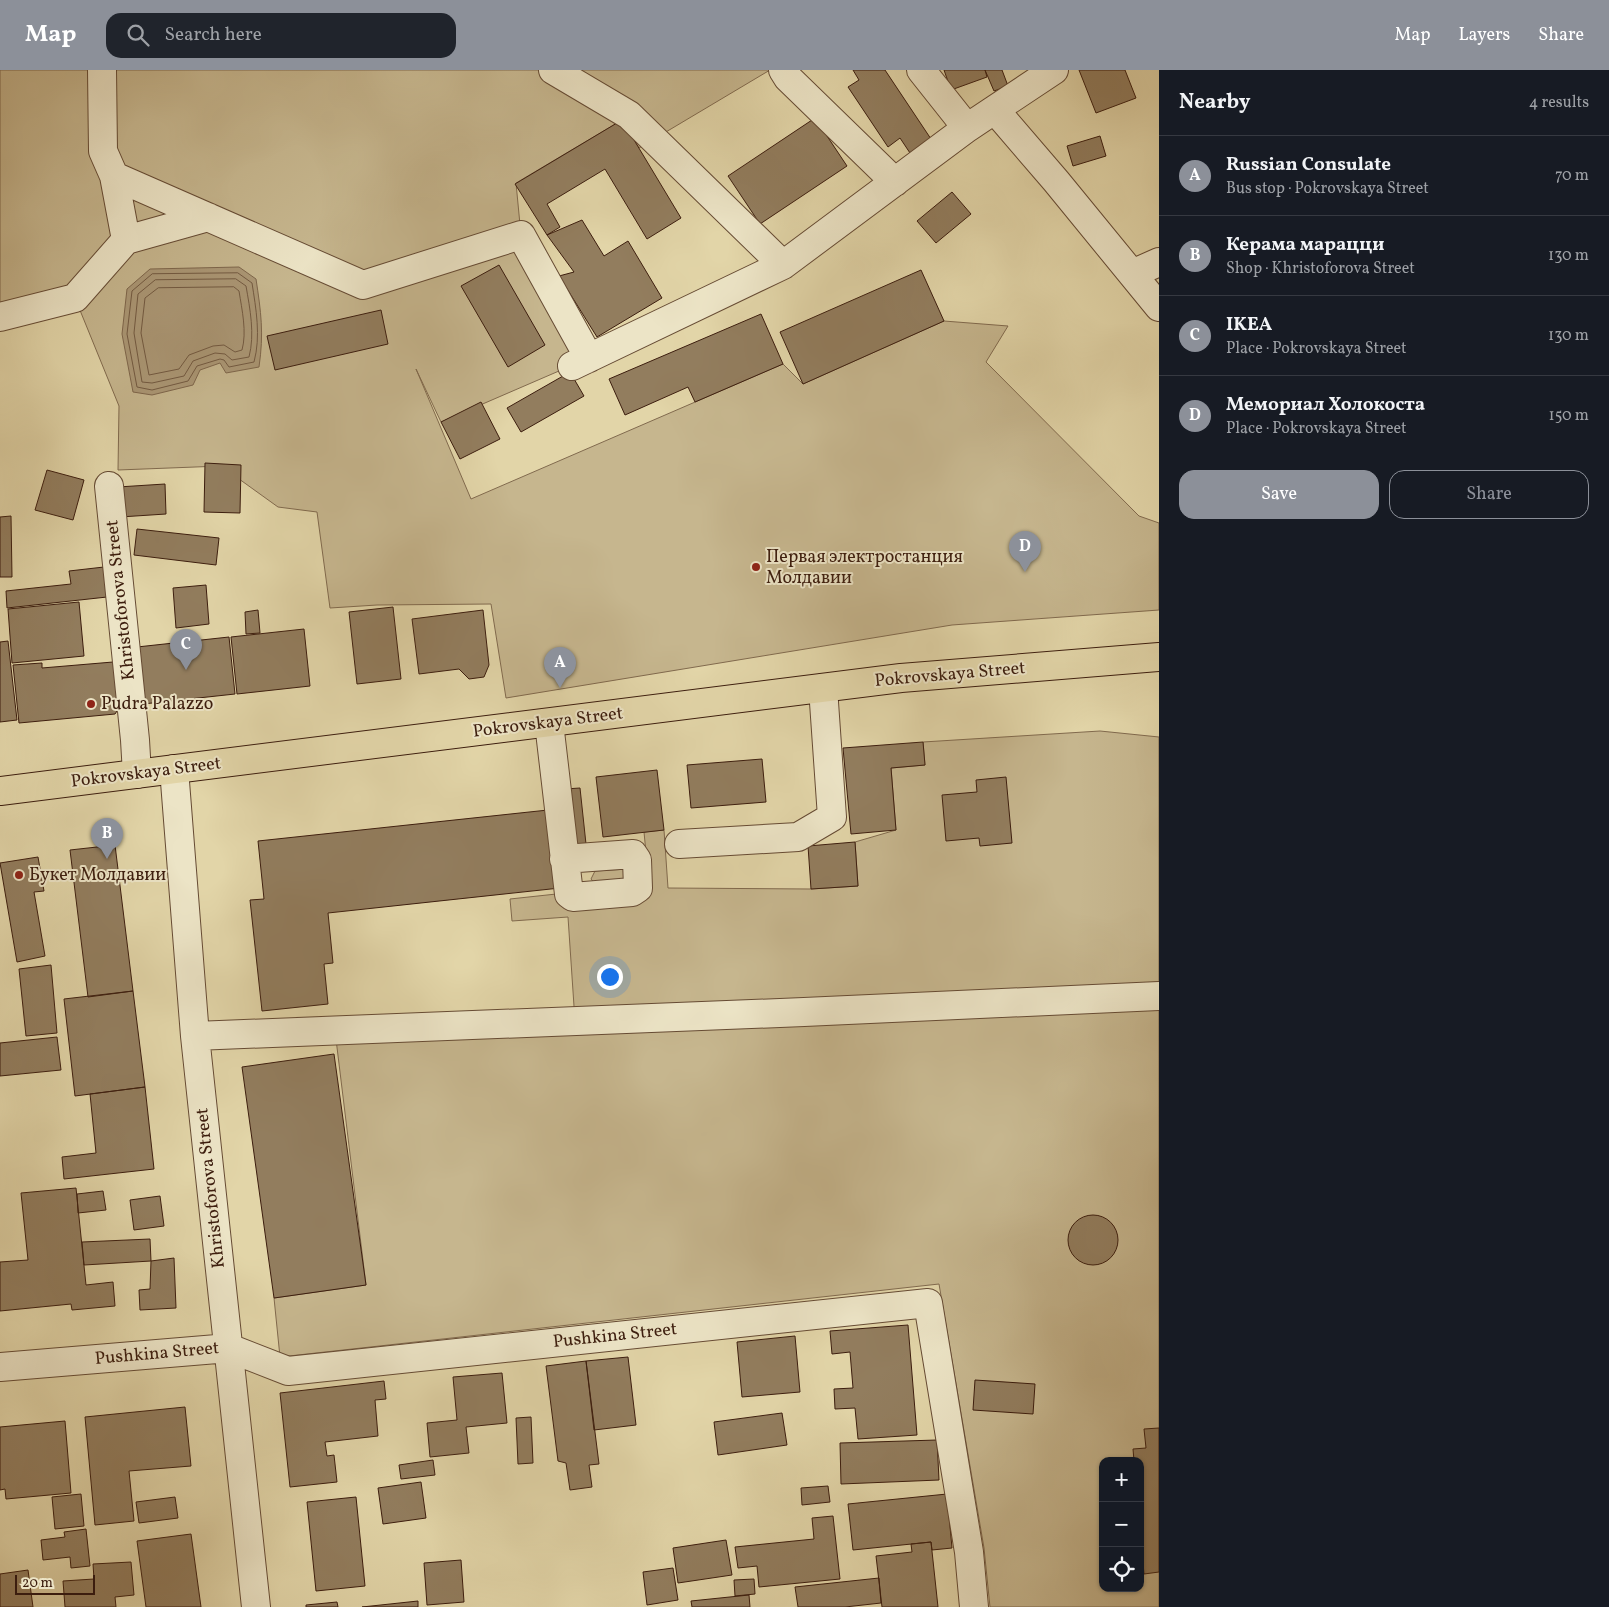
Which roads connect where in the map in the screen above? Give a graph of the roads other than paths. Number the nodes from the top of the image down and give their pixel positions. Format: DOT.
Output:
graph roads {
  1 [pos="102,70"];
  2 [pos="553,70"];
  3 [pos="783,70"];
  4 [pos="921,70"];
  5 [pos="1054,70"];
  6 [pos="995,110"];
  7 [pos="967,128"];
  8 [pos="114,176"];
  9 [pos="895,182"];
  10 [pos="208,217"];
  11 [pos="126,240"];
  12 [pos="1159,262"];
  13 [pos="783,265"];
  14 [pos="1132,274"];
  15 [pos="1159,307"];
  16 [pos="0,317"];
  17 [pos="109,486"];
  18 [pos="1159,657"];
  19 [pos="1096,662"];
  20 [pos="1159,670"];
  21 [pos="823,688"];
  22 [pos="548,722"];
  23 [pos="174,769"];
  24 [pos="137,774"];
  25 [pos="0,791"];
  26 [pos="679,844"];
  27 [pos="564,859"];
  28 [pos="1159,996"];
  29 [pos="195,1036"];
  30 [pos="229,1348"];
  31 [pos="0,1367"];
  32 [pos="256,1607"];
  33 [pos="974,1607"];
  1 -- 8 [label="street"];
  2 -- 13 [label="street"];
  3 -- 9 [label="street"];
  4 -- 7 [label="street"];
  5 -- 6 [label="street"];
  6 -- 7 [label="street"];
  6 -- 14 [label="street"];
  7 -- 9 [label="street"];
  8 -- 10 [label="street"];
  8 -- 11 [label="street"];
  9 -- 13 [label="street"];
  10 -- 11 [label="street"];
  10 -- 13 [label="street"];
  11 -- 16 [label="street"];
  12 -- 14 [label="street"];
  14 -- 15 [label="street"];
  17 -- 24 [label="street, Khristoforova Street"];
  18 -- 19 [label="main road, Pokrovskaya Street"];
  19 -- 20 [label="main road, Pokrovskaya Street"];
  19 -- 21 [label="main road, Pokrovskaya Street"];
  21 -- 22 [label="main road, Pokrovskaya Street"];
  21 -- 26 [label="street"];
  22 -- 23 [label="main road, Pokrovskaya Street"];
  22 -- 27 [label="street"];
  23 -- 24 [label="main road, Pokrovskaya Street"];
  23 -- 29 [label="street, Khristoforova Street"];
  24 -- 25 [label="main road, Pokrovskaya Street"];
  28 -- 29 [label="street"];
  29 -- 30 [label="street, Khristoforova Street"];
  30 -- 31 [label="street, Pushkina Street"];
  30 -- 32 [label="street, Khristoforova Street"];
  30 -- 33 [label="street, Pushkina Street"];
}
